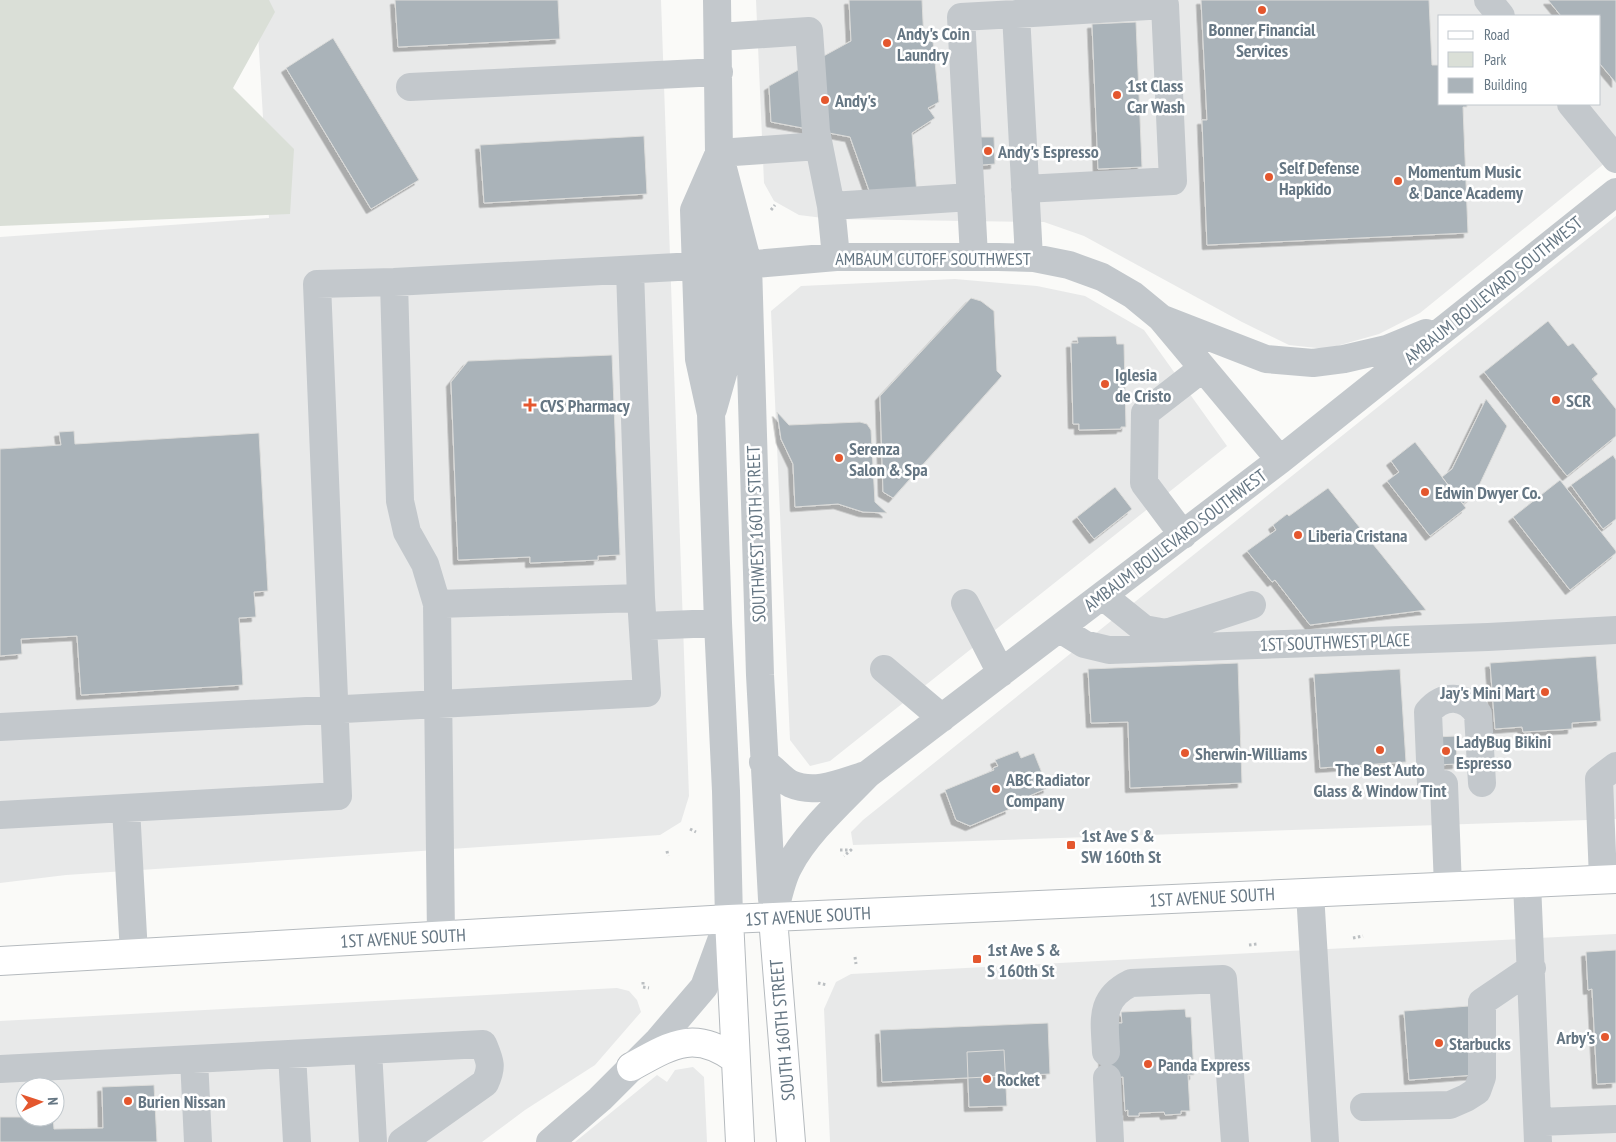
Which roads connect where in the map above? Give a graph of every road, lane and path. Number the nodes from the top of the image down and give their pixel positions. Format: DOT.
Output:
graph roads {
  1 [pos="717,0"];
  2 [pos="1488,0"];
  3 [pos="1165,3"];
  4 [pos="1016,14"];
  5 [pos="1500,15"];
  6 [pos="718,37"];
  7 [pos="719,72"];
  8 [pos="410,87"];
  9 [pos="1572,105"];
  10 [pos="819,146"];
  11 [pos="719,153"];
  12 [pos="1616,159"];
  13 [pos="1025,189"];
  14 [pos="1616,192"];
  15 [pos="971,197"];
  16 [pos="775,205"];
  17 [pos="832,206"];
  18 [pos="771,210"];
  19 [pos="974,256"];
  20 [pos="836,257"];
  21 [pos="1029,258"];
  22 [pos="748,264"];
  23 [pos="708,267"];
  24 [pos="630,270"];
  25 [pos="394,282"];
  26 [pos="1161,318"];
  27 [pos="1451,324"];
  28 [pos="1203,368"];
  29 [pos="1280,460"];
  30 [pos="1183,535"];
  31 [pos="1102,596"];
  32 [pos="641,598"];
  33 [pos="965,603"];
  34 [pos="438,604"];
  35 [pos="1252,605"];
  36 [pos="718,623"];
  37 [pos="643,626"];
  38 [pos="1060,629"];
  39 [pos="1616,630"];
  40 [pos="884,669"];
  41 [pos="1001,673"];
  42 [pos="437,703"];
  43 [pos="334,709"];
  44 [pos="942,718"];
  45 [pos="0,727"];
  46 [pos="763,762"];
  47 [pos="1616,766"];
  48 [pos="868,774"];
  49 [pos="1482,783"];
  50 [pos="126,808"];
  51 [pos="0,815"];
  52 [pos="690,829"];
  53 [pos="696,832"];
  54 [pos="840,850"];
  55 [pos="844,856"];
  56 [pos="1609,879"];
  57 [pos="1527,883"];
  58 [pos="1448,886"];
  59 [pos="1310,893"];
  60 [pos="773,918"];
  61 [pos="729,920"];
  62 [pos="441,936"];
  63 [pos="1364,936"];
  64 [pos="1353,938"];
  65 [pos="1257,944"];
  66 [pos="1249,945"];
  67 [pos="134,954"];
  68 [pos="855,957"];
  69 [pos="0,961"];
  70 [pos="856,964"];
  71 [pos="1532,968"];
  72 [pos="643,982"];
  73 [pos="818,983"];
  74 [pos="827,985"];
  75 [pos="649,988"];
  76 [pos="368,1050"];
  77 [pos="292,1054"];
  78 [pos="194,1059"];
  79 [pos="735,1059"];
  80 [pos="631,1067"];
  81 [pos="0,1069"];
  82 [pos="1364,1107"];
  83 [pos="1616,1119"];
  84 [pos="1538,1132"];
  85 [pos="198,1142"];
  86 [pos="297,1142"];
  87 [pos="373,1142"];
  88 [pos="402,1142"];
  89 [pos="550,1142"];
  90 [pos="740,1142"];
  91 [pos="792,1142"];
  92 [pos="1110,1142"];
  93 [pos="1235,1142"];
  94 [pos="1325,1142"];
  1 -- 6 [label="street, SOUTHWEST 160TH STREET"];
  2 -- 5 [label="street"];
  3 -- 4 [label="street"];
  3 -- 13 [label="street"];
  4 -- 13 [label="street"];
  4 -- 15 [label="street"];
  6 -- 7 [label="street, SOUTHWEST 160TH STREET"];
  6 -- 10 [label="street"];
  7 -- 8 [label="street"];
  7 -- 11 [label="street, SOUTHWEST 160TH STREET"];
  9 -- 12 [label="street"];
  10 -- 11 [label="street"];
  10 -- 17 [label="street"];
  11 -- 22 [label="street, SOUTHWEST 160TH STREET"];
  11 -- 23 [label="street, SOUTHWEST 160TH STREET"];
  13 -- 21 [label="street"];
  14 -- 27 [label="street, AMBAUM BOULEVARD SOUTHWEST"];
  15 -- 17 [label="street"];
  15 -- 19 [label="street"];
  16 -- 18 [label="path"];
  17 -- 20 [label="street"];
  19 -- 20 [label="street, AMBAUM CUTOFF SOUTHWEST"];
  19 -- 21 [label="street, AMBAUM CUTOFF SOUTHWEST"];
  20 -- 22 [label="street, AMBAUM CUTOFF SOUTHWEST"];
  21 -- 26 [label="street, AMBAUM CUTOFF SOUTHWEST"];
  22 -- 23 [label="street, AMBAUM CUTOFF SOUTHWEST"];
  22 -- 46 [label="street, SOUTHWEST 160TH STREET"];
  23 -- 24 [label="street, AMBAUM CUTOFF SOUTHWEST"];
  23 -- 36 [label="street, SOUTHWEST 160TH STREET"];
  24 -- 25 [label="street, AMBAUM CUTOFF SOUTHWEST"];
  24 -- 32 [label="street"];
  25 -- 34 [label="street"];
  25 -- 43 [label="street, AMBAUM CUTOFF SOUTHWEST"];
  26 -- 27 [label="street, AMBAUM CUTOFF SOUTHWEST"];
  26 -- 28 [label="street, AMBAUM CUTOFF SOUTHWEST"];
  27 -- 29 [label="street, AMBAUM BOULEVARD SOUTHWEST"];
  28 -- 29 [label="street, AMBAUM CUTOFF SOUTHWEST"];
  28 -- 30 [label="street"];
  29 -- 30 [label="street, AMBAUM BOULEVARD SOUTHWEST"];
  30 -- 31 [label="street, AMBAUM BOULEVARD SOUTHWEST"];
  31 -- 35 [label="street"];
  31 -- 38 [label="street, AMBAUM BOULEVARD SOUTHWEST"];
  32 -- 34 [label="street"];
  32 -- 37 [label="street"];
  33 -- 41 [label="street"];
  34 -- 42 [label="street"];
  36 -- 37 [label="street"];
  36 -- 61 [label="street, SOUTHWEST 160TH STREET"];
  37 -- 42 [label="street"];
  38 -- 39 [label="street, 1ST SOUTHWEST PLACE"];
  38 -- 41 [label="street, AMBAUM BOULEVARD SOUTHWEST"];
  40 -- 44 [label="street"];
  41 -- 44 [label="street, AMBAUM BOULEVARD SOUTHWEST"];
  42 -- 43 [label="street"];
  42 -- 62 [label="street"];
  43 -- 45 [label="street"];
  43 -- 50 [label="street"];
  44 -- 48 [label="street, AMBAUM BOULEVARD SOUTHWEST"];
  46 -- 48 [label="street"];
  46 -- 60 [label="street, SOUTHWEST 160TH STREET"];
  47 -- 56 [label="street"];
  48 -- 60 [label="street, AMBAUM BOULEVARD SOUTHWEST"];
  49 -- 58 [label="street"];
  50 -- 51 [label="street"];
  50 -- 67 [label="street"];
  52 -- 53 [label="path"];
  54 -- 55 [label="path"];
  56 -- 57 [label="main road, 1ST AVENUE SOUTH"];
  57 -- 58 [label="main road, 1ST AVENUE SOUTH"];
  57 -- 71 [label="street"];
  58 -- 59 [label="main road, 1ST AVENUE SOUTH"];
  59 -- 60 [label="main road, 1ST AVENUE SOUTH"];
  59 -- 94 [label="street"];
  60 -- 61 [label="main road, 1ST AVENUE SOUTH"];
  60 -- 91 [label="main road, SOUTH 160TH STREET"];
  61 -- 62 [label="main road, 1ST AVENUE SOUTH"];
  61 -- 79 [label="main road"];
  61 -- 80 [label="street"];
  62 -- 67 [label="main road, 1ST AVENUE SOUTH"];
  63 -- 64 [label="path"];
  65 -- 66 [label="path"];
  67 -- 69 [label="main road, 1ST AVENUE SOUTH"];
  68 -- 70 [label="path"];
  71 -- 82 [label="street"];
  71 -- 84 [label="street"];
  72 -- 75 [label="path"];
  73 -- 74 [label="path"];
  76 -- 77 [label="street"];
  76 -- 87 [label="street"];
  76 -- 88 [label="street"];
  77 -- 78 [label="street"];
  77 -- 86 [label="street"];
  78 -- 81 [label="street"];
  78 -- 85 [label="street"];
  79 -- 80 [label="main road"];
  79 -- 90 [label="main road"];
  80 -- 89 [label="street"];
  83 -- 84 [label="street"];
  92 -- 93 [label="street"];
}
